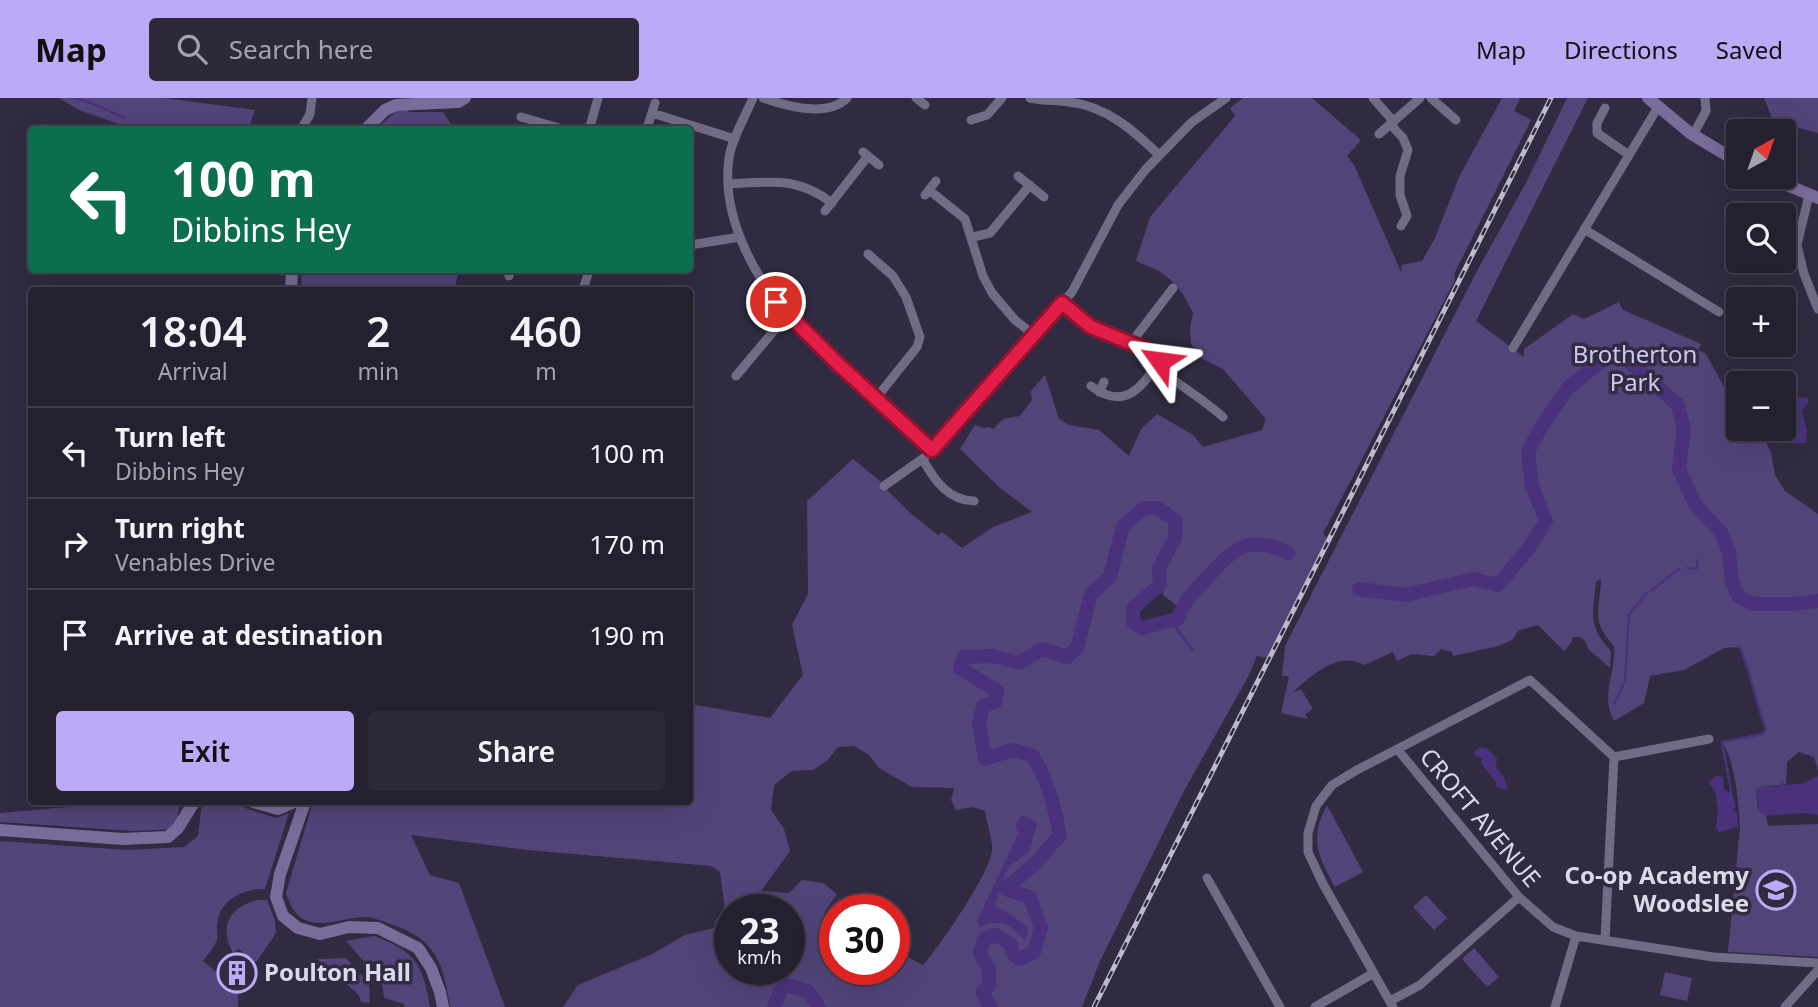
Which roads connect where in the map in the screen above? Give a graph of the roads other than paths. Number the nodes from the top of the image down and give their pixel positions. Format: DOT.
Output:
graph roads {
  1 [pos="312,98"];
  2 [pos="465,98"];
  3 [pos="598,98"];
  4 [pos="752,98"];
  5 [pos="763,98"];
  6 [pos="847,98"];
  7 [pos="916,98"];
  8 [pos="1002,98"];
  9 [pos="1030,98"];
  10 [pos="1226,98"];
  11 [pos="1373,98"];
  12 [pos="1420,98"];
  13 [pos="1432,98"];
  14 [pos="1704,98"];
  15 [pos="655,103"];
  16 [pos="1653,103"];
  17 [pos="925,105"];
  18 [pos="1590,108"];
  19 [pos="652,113"];
  20 [pos="521,117"];
  21 [pos="971,120"];
  22 [pos="1456,120"];
  23 [pos="1392,124"];
  24 [pos="648,125"];
  25 [pos="303,126"];
  26 [pos="369,126"];
  27 [pos="552,126"];
  28 [pos="590,126"];
  29 [pos="1380,134"];
  30 [pos="1693,135"];
  31 [pos="736,139"];
  32 [pos="1159,155"];
  33 [pos="1629,155"];
  34 [pos="1726,155"];
  35 [pos="879,164"];
  36 [pos="1018,176"];
  37 [pos="936,181"];
  38 [pos="729,184"];
  39 [pos="1030,185"];
  40 [pos="1796,189"];
  41 [pos="1814,196"];
  42 [pos="1044,197"];
  43 [pos="1401,226"];
  44 [pos="1584,229"];
  45 [pos="740,237"];
  46 [pos="973,237"];
  47 [pos="693,245"];
  48 [pos="868,254"];
  49 [pos="1173,288"];
  50 [pos="1157,291"];
  51 [pos="1166,297"];
  52 [pos="1062,303"];
  53 [pos="1818,309"];
  54 [pos="1719,312"];
  55 [pos="788,314"];
  56 [pos="1034,335"];
  57 [pos="1131,344"];
  58 [pos="1513,348"];
  59 [pos="1160,361"];
  60 [pos="736,375"];
  61 [pos="1104,382"];
  62 [pos="877,397"];
  63 [pos="1219,398"];
  64 [pos="1211,407"];
  65 [pos="1223,417"];
  66 [pos="932,450"];
  67 [pos="923,460"];
  68 [pos="884,486"];
  69 [pos="968,503"];
  70 [pos="1709,739"];
  71 [pos="1398,750"];
  72 [pos="1614,757"];
  73 [pos="192,805"];
  74 [pos="264,805"];
  75 [pos="287,805"];
  76 [pos="304,805"];
  77 [pos="0,830"];
  78 [pos="1208,878"];
  79 [pos="1519,897"];
  80 [pos="1576,936"];
  81 [pos="1605,940"];
  82 [pos="1818,963"];
  83 [pos="1818,970"];
  84 [pos="1373,974"];
  85 [pos="1392,1004"];
  86 [pos="443,1007"];
  87 [pos="1280,1007"];
  88 [pos="1315,1007"];
  89 [pos="1555,1007"];
  90 [pos="1785,1007"];
  1 -- 25 [label="street"];
  2 -- 26 [label="street"];
  3 -- 28 [label="street"];
  4 -- 31 [label="street"];
  5 -- 6 [label="street"];
  7 -- 17 [label="street"];
  8 -- 21 [label="street"];
  9 -- 32 [label="street"];
  10 -- 32 [label="street"];
  11 -- 23 [label="street"];
  12 -- 23 [label="street"];
  13 -- 22 [label="street"];
  14 -- 30 [label="street"];
  15 -- 19 [label="street"];
  16 -- 30 [label="street"];
  16 -- 33 [label="street"];
  18 -- 33 [label="street"];
  19 -- 24 [label="street"];
  19 -- 31 [label="street"];
  20 -- 27 [label="street"];
  23 -- 29 [label="street"];
  23 -- 43 [label="street"];
  30 -- 34 [label="street"];
  31 -- 38 [label="street"];
  32 -- 52 [label="street"];
  33 -- 44 [label="street"];
  35 -- 38 [label="street"];
  36 -- 39 [label="street"];
  37 -- 46 [label="street"];
  38 -- 45 [label="street"];
  39 -- 42 [label="street"];
  39 -- 46 [label="street"];
  40 -- 41 [label="street"];
  41 -- 53 [label="street"];
  44 -- 54 [label="street"];
  44 -- 58 [label="street"];
  45 -- 47 [label="street"];
  45 -- 55 [label="street"];
  46 -- 56 [label="street"];
  48 -- 62 [label="street"];
  49 -- 51 [label="street"];
  50 -- 51 [label="street"];
  51 -- 57 [label="street"];
  52 -- 56 [label="street"];
  52 -- 57 [label="street"];
  55 -- 60 [label="street"];
  55 -- 62 [label="street"];
  56 -- 66 [label="street"];
  57 -- 59 [label="street"];
  59 -- 61 [label="street"];
  59 -- 64 [label="street"];
  62 -- 66 [label="street"];
  63 -- 64 [label="street"];
  64 -- 65 [label="street"];
  66 -- 67 [label="street"];
  67 -- 68 [label="street"];
  67 -- 69 [label="street"];
  70 -- 72 [label="street"];
  71 -- 72 [label="street"];
  71 -- 79 [label="street, CROFT AVENUE"];
  71 -- 84 [label="street"];
  72 -- 81 [label="street"];
  73 -- 77 [label="street"];
  74 -- 75 [label="street"];
  76 -- 86 [label="street"];
  78 -- 87 [label="street"];
  79 -- 80 [label="street, CROFT AVENUE"];
  79 -- 85 [label="street"];
  80 -- 81 [label="street, CROFT AVENUE"];
  80 -- 89 [label="street"];
  81 -- 82 [label="street, CROFT AVENUE"];
  83 -- 90 [label="street"];
  84 -- 85 [label="street"];
  84 -- 88 [label="street"];
}
